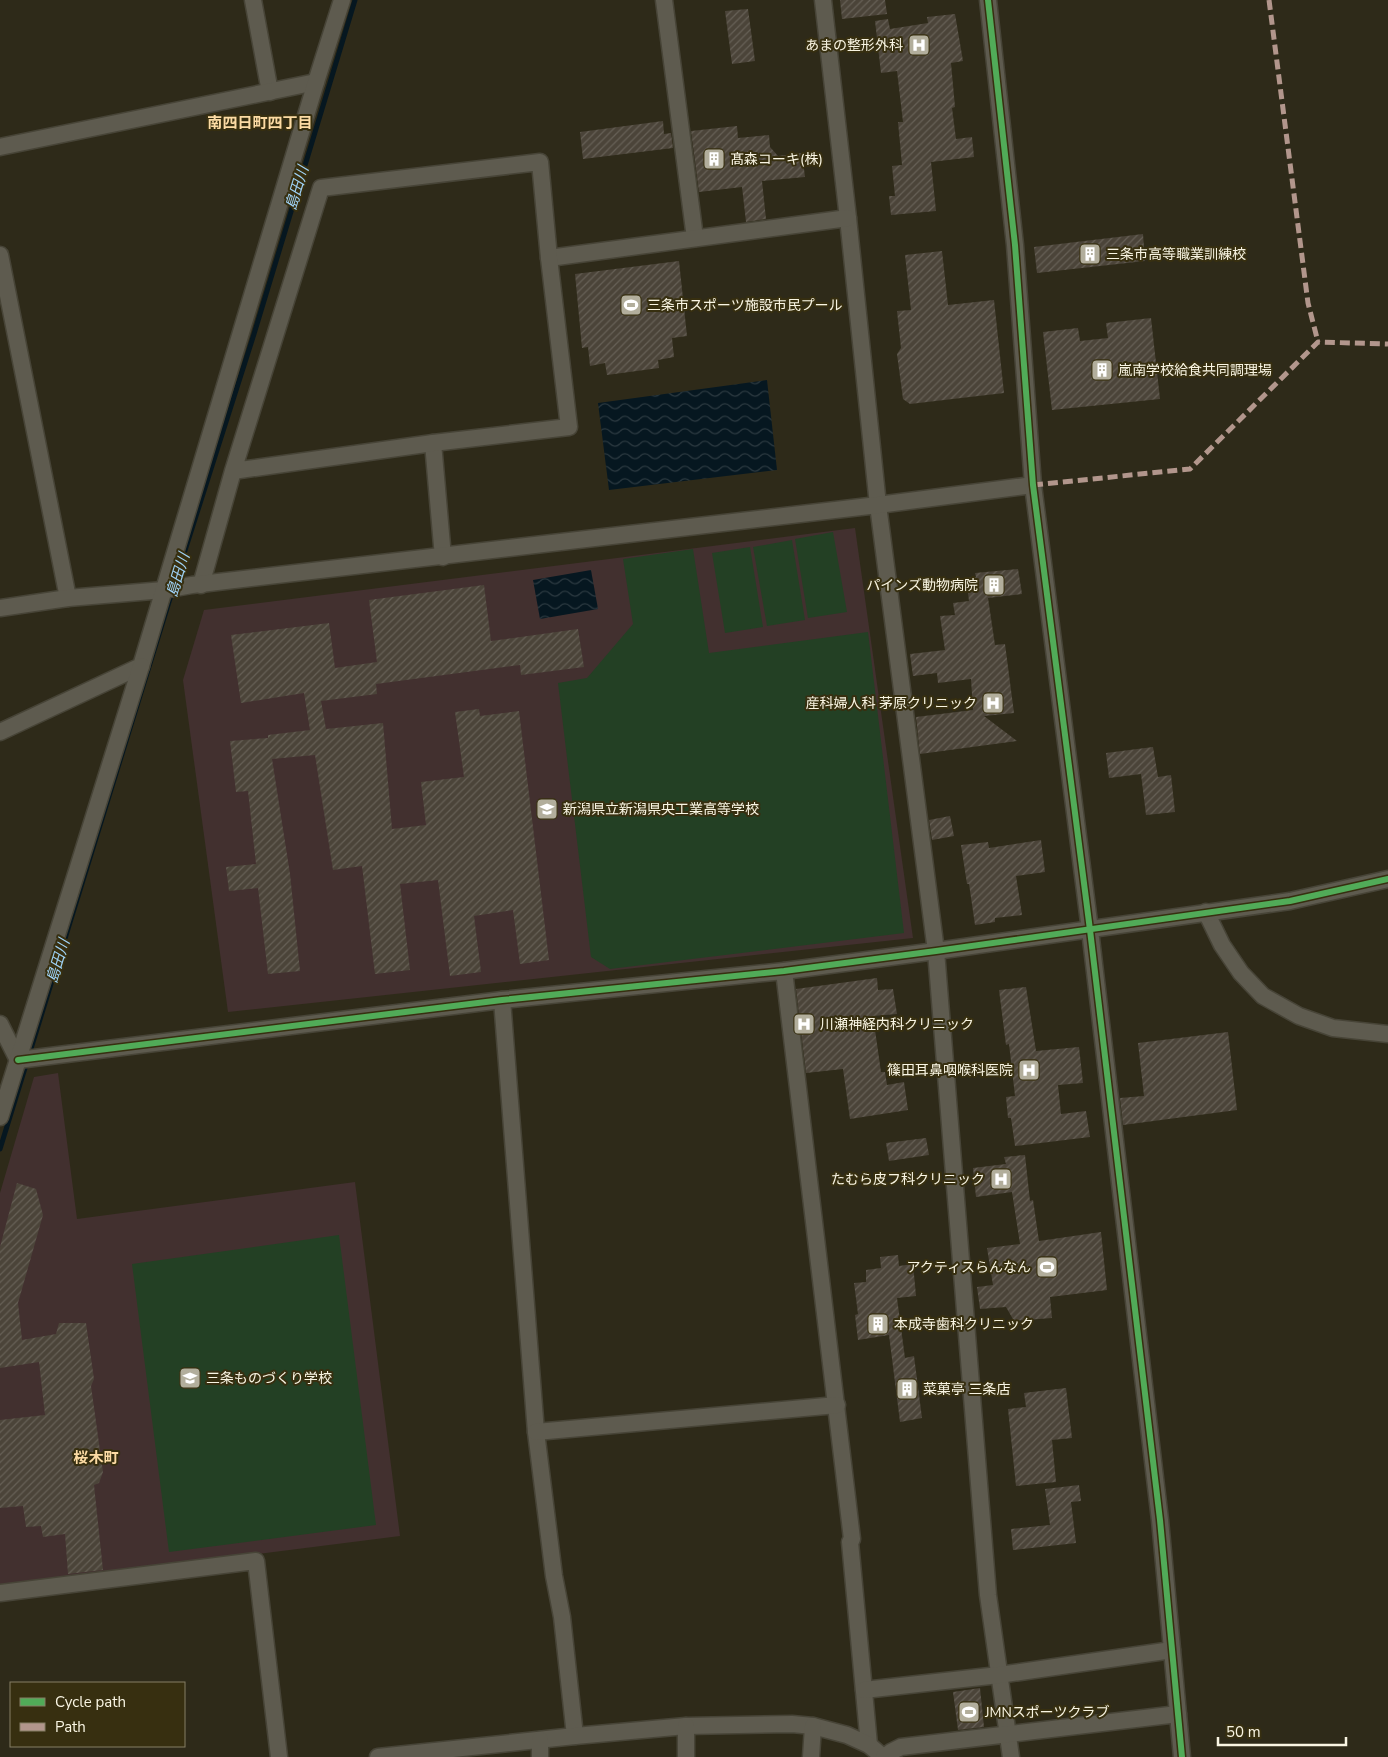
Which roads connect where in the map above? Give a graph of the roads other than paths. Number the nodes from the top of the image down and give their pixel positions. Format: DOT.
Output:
graph roads {
  1 [pos="253,0"];
  2 [pos="342,0"];
  3 [pos="664,0"];
  4 [pos="822,0"];
  5 [pos="988,0"];
  6 [pos="316,82"];
  7 [pos="270,92"];
  8 [pos="0,147"];
  9 [pos="848,218"];
  10 [pos="695,238"];
  11 [pos="0,254"];
  12 [pos="549,258"];
  13 [pos="433,443"];
  14 [pos="233,471"];
  15 [pos="1033,485"];
  16 [pos="878,505"];
  17 [pos="443,556"];
  18 [pos="201,585"];
  19 [pos="164,590"];
  20 [pos="68,598"];
  21 [pos="0,608"];
  22 [pos="141,666"];
  23 [pos="0,732"];
  24 [pos="1388,879"];
  25 [pos="1206,912"];
  26 [pos="1090,930"];
  27 [pos="936,952"];
  28 [pos="784,970"];
  29 [pos="502,1000"];
  30 [pos="0,1024"];
  31 [pos="1388,1034"];
  32 [pos="18,1060"];
  33 [pos="0,1117"];
  34 [pos="837,1405"];
  35 [pos="536,1432"];
  36 [pos="0,1593"];
  37 [pos="1172,1650"];
  38 [pos="999,1675"];
  39 [pos="864,1690"];
  40 [pos="1178,1714"];
  41 [pos="686,1726"];
  42 [pos="813,1726"];
  43 [pos="1008,1734"];
  44 [pos="575,1736"];
  45 [pos="540,1740"];
  46 [pos="869,1745"];
  47 [pos="279,1757"];
  48 [pos="378,1757"];
  49 [pos="540,1757"];
  50 [pos="686,1757"];
  51 [pos="811,1757"];
  52 [pos="884,1757"];
  53 [pos="1011,1757"];
  54 [pos="1182,1757"];
  1 -- 7 [label="street"];
  2 -- 6 [label="street"];
  3 -- 10 [label="street"];
  4 -- 9 [label="street"];
  5 -- 15 [label="street"];
  6 -- 7 [label="street"];
  6 -- 19 [label="street"];
  7 -- 8 [label="street"];
  9 -- 10 [label="street"];
  9 -- 16 [label="street"];
  10 -- 12 [label="street"];
  11 -- 20 [label="street"];
  12 -- 13 [label="street"];
  12 -- 14 [label="street"];
  13 -- 14 [label="street"];
  13 -- 17 [label="street"];
  14 -- 18 [label="street"];
  15 -- 16 [label="street"];
  15 -- 26 [label="street"];
  16 -- 17 [label="street"];
  16 -- 27 [label="street"];
  17 -- 18 [label="street"];
  18 -- 19 [label="street"];
  19 -- 20 [label="street"];
  19 -- 22 [label="street"];
  20 -- 21 [label="street"];
  22 -- 23 [label="street"];
  22 -- 32 [label="street"];
  24 -- 25 [label="street"];
  25 -- 26 [label="street"];
  25 -- 31 [label="street"];
  26 -- 27 [label="street"];
  26 -- 37 [label="street"];
  27 -- 28 [label="street"];
  27 -- 38 [label="street"];
  28 -- 29 [label="street"];
  28 -- 34 [label="street"];
  29 -- 32 [label="street"];
  29 -- 35 [label="street"];
  30 -- 32 [label="street"];
  32 -- 33 [label="street"];
  34 -- 35 [label="street"];
  34 -- 39 [label="street"];
  35 -- 44 [label="street"];
  36 -- 47 [label="street"];
  37 -- 38 [label="street"];
  37 -- 40 [label="street"];
  38 -- 39 [label="street"];
  38 -- 43 [label="street"];
  39 -- 46 [label="street"];
  40 -- 43 [label="street"];
  40 -- 54 [label="street"];
  41 -- 42 [label="street"];
  41 -- 44 [label="street"];
  41 -- 50 [label="street"];
  42 -- 46 [label="street"];
  42 -- 51 [label="street"];
  43 -- 52 [label="street"];
  43 -- 53 [label="street"];
  44 -- 45 [label="street"];
  45 -- 48 [label="street"];
  45 -- 49 [label="street"];
  46 -- 52 [label="street"];
}
